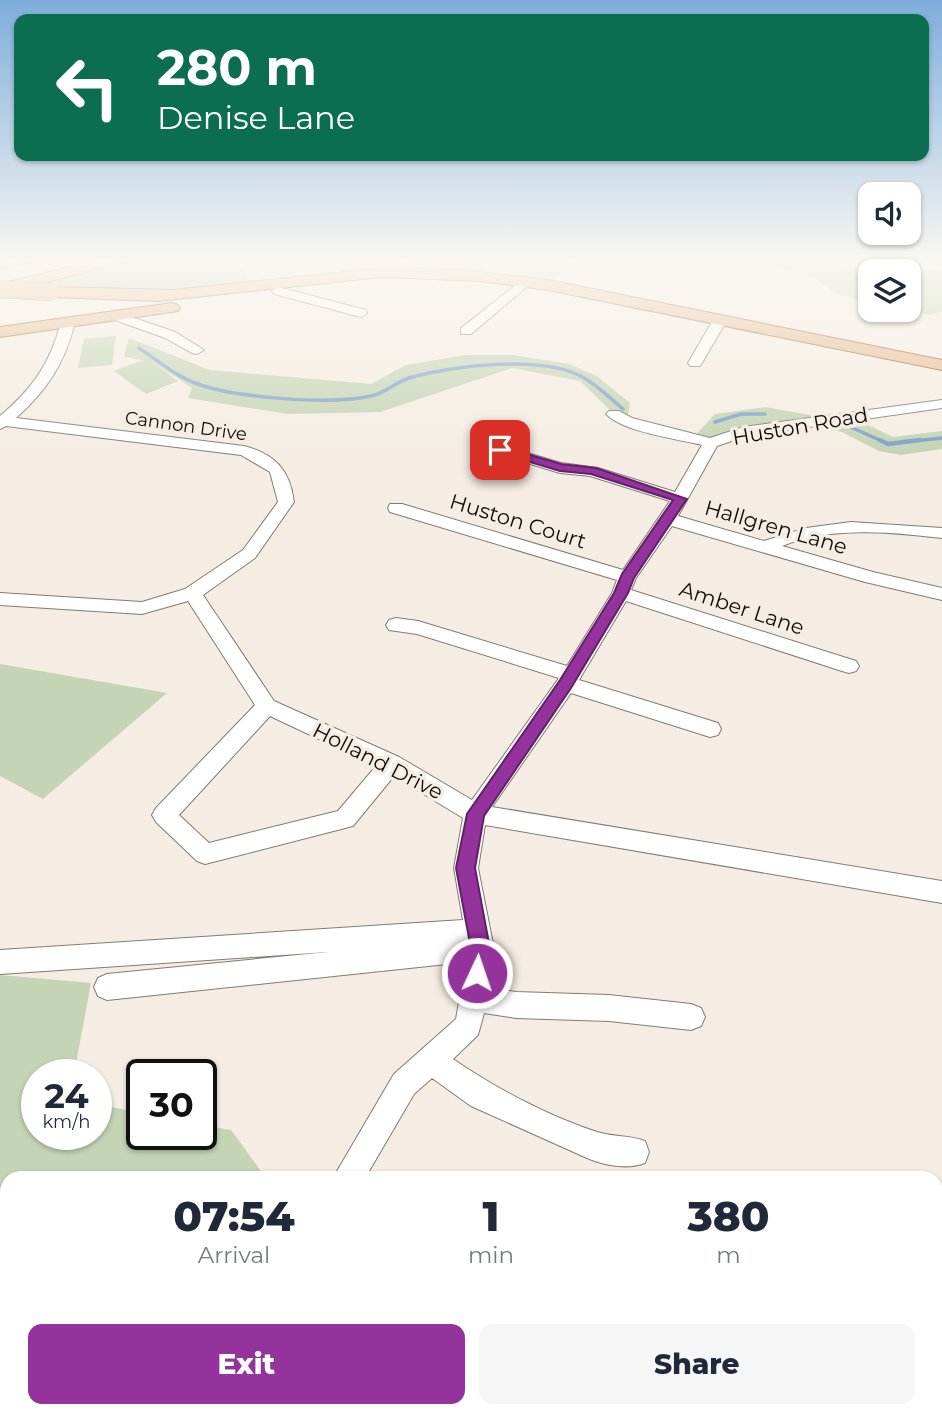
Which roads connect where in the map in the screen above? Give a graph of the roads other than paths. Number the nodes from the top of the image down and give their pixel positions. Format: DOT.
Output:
graph roads {
  1 [pos="46,324"];
  2 [pos="73,324"];
  3 [pos="139,324"];
  4 [pos="474,324"];
  5 [pos="718,324"];
  6 [pos="740,324"];
  7 [pos="67,325"];
  8 [pos="24,330"];
  9 [pos="466,331"];
  10 [pos="0,332"];
  11 [pos="197,350"];
  12 [pos="695,363"];
  13 [pos="942,365"];
  14 [pos="942,404"];
  15 [pos="614,414"];
  16 [pos="1,422"];
  17 [pos="711,443"];
  18 [pos="500,450"];
  19 [pos="681,499"];
  20 [pos="396,508"];
  21 [pos="668,519"];
  22 [pos="942,533"];
  23 [pos="764,548"];
  24 [pos="624,585"];
  25 [pos="192,593"];
  26 [pos="942,594"];
  27 [pos="0,600"];
  28 [pos="396,625"];
  29 [pos="849,666"];
  30 [pos="569,679"];
  31 [pos="267,706"];
  32 [pos="710,729"];
  33 [pos="391,764"];
  34 [pos="475,814"];
  35 [pos="940,891"];
  36 [pos="479,940"];
  37 [pos="0,962"];
  38 [pos="107,987"];
  39 [pos="473,998"];
  40 [pos="691,1017"];
  41 [pos="432,1060"];
  42 [pos="634,1152"];
  43 [pos="352,1171"];
  1 -- 8 [label="main road"];
  2 -- 7 [label="main road"];
  3 -- 11 [label="street"];
  4 -- 9 [label="street"];
  5 -- 12 [label="street"];
  6 -- 13 [label="main road"];
  7 -- 8 [label="main road"];
  7 -- 16 [label="street"];
  8 -- 10 [label="main road"];
  14 -- 17 [label="street, Huston Road"];
  15 -- 17 [label="street"];
  16 -- 25 [label="street, Cannon Drive"];
  17 -- 19 [label="street, Huston Road"];
  18 -- 19 [label="street"];
  19 -- 21 [label="street, Huston Road"];
  20 -- 24 [label="street, Huston Court"];
  21 -- 23 [label="street, Hallgren Lane"];
  21 -- 24 [label="street, Huston Road"];
  22 -- 23 [label="street"];
  23 -- 26 [label="street, Hallgren Lane"];
  24 -- 29 [label="street, Amber Lane"];
  24 -- 30 [label="street, Huston Road"];
  25 -- 27 [label="street"];
  25 -- 31 [label="street"];
  28 -- 30 [label="street"];
  30 -- 32 [label="street"];
  30 -- 34 [label="street, Huston Road"];
  31 -- 33 [label="street, Holland Drive"];
  31 -- 33 [label="street"];
  33 -- 34 [label="street, Holland Drive"];
  34 -- 35 [label="street, Holland Drive"];
  34 -- 36 [label="street, Huston Road"];
  36 -- 37 [label="street"];
  36 -- 38 [label="street"];
  36 -- 39 [label="street, Huston Road"];
  39 -- 40 [label="street"];
  39 -- 41 [label="street, Huston Road"];
  41 -- 42 [label="street"];
  41 -- 43 [label="street, Huston Road"];
}
